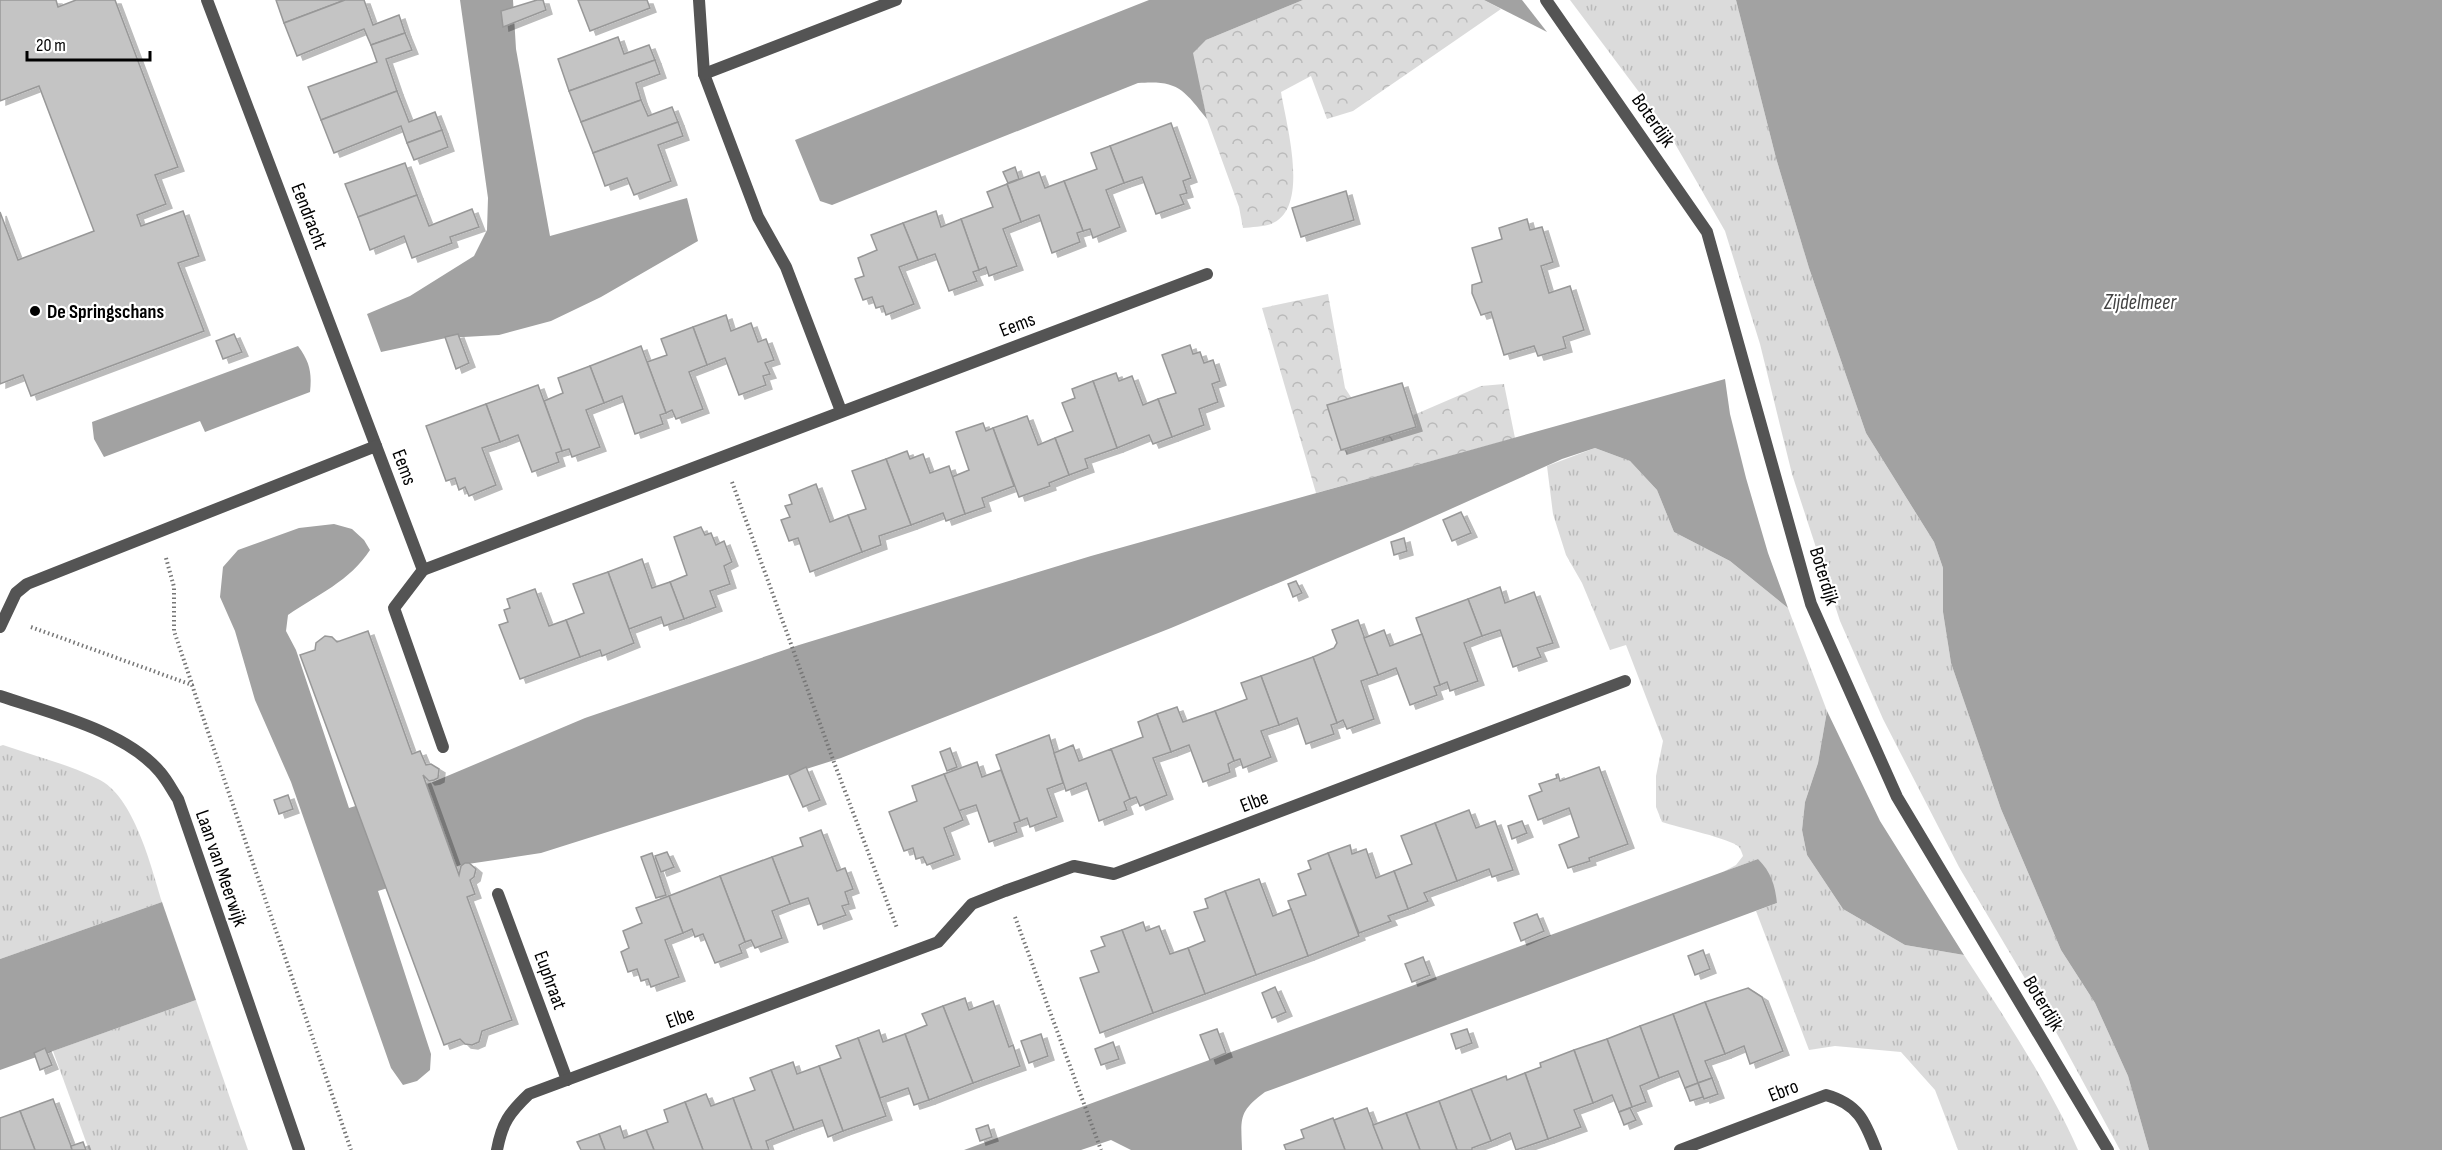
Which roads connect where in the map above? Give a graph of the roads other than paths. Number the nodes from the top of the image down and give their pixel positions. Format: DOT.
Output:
graph roads {
  1 [pos="207,0"];
  2 [pos="699,0"];
  3 [pos="896,0"];
  4 [pos="1546,0"];
  5 [pos="704,74"];
  6 [pos="1207,274"];
  7 [pos="841,411"];
  8 [pos="376,446"];
  9 [pos="423,570"];
  10 [pos="0,627"];
  11 [pos="1625,681"];
  12 [pos="0,696"];
  13 [pos="443,747"];
  14 [pos="498,894"];
  15 [pos="567,1080"];
  16 [pos="299,1150"];
  17 [pos="497,1150"];
  18 [pos="1680,1150"];
  19 [pos="1876,1150"];
  20 [pos="2108,1150"];
  1 -- 8 [label="street, Eendracht"];
  2 -- 5 [label="street"];
  3 -- 5 [label="street"];
  4 -- 20 [label="street, Boterdijk"];
  5 -- 7 [label="street"];
  6 -- 7 [label="street, Eems"];
  7 -- 9 [label="street, Eems"];
  8 -- 9 [label="street, Eems"];
  8 -- 10 [label="street, Eems"];
  9 -- 13 [label="street"];
  11 -- 15 [label="street, Elbe"];
  12 -- 16 [label="street, Laan van Meerwijk"];
  14 -- 15 [label="street, Euphraat"];
  15 -- 17 [label="street, Elbe"];
  18 -- 19 [label="street, Ebro"];
}
